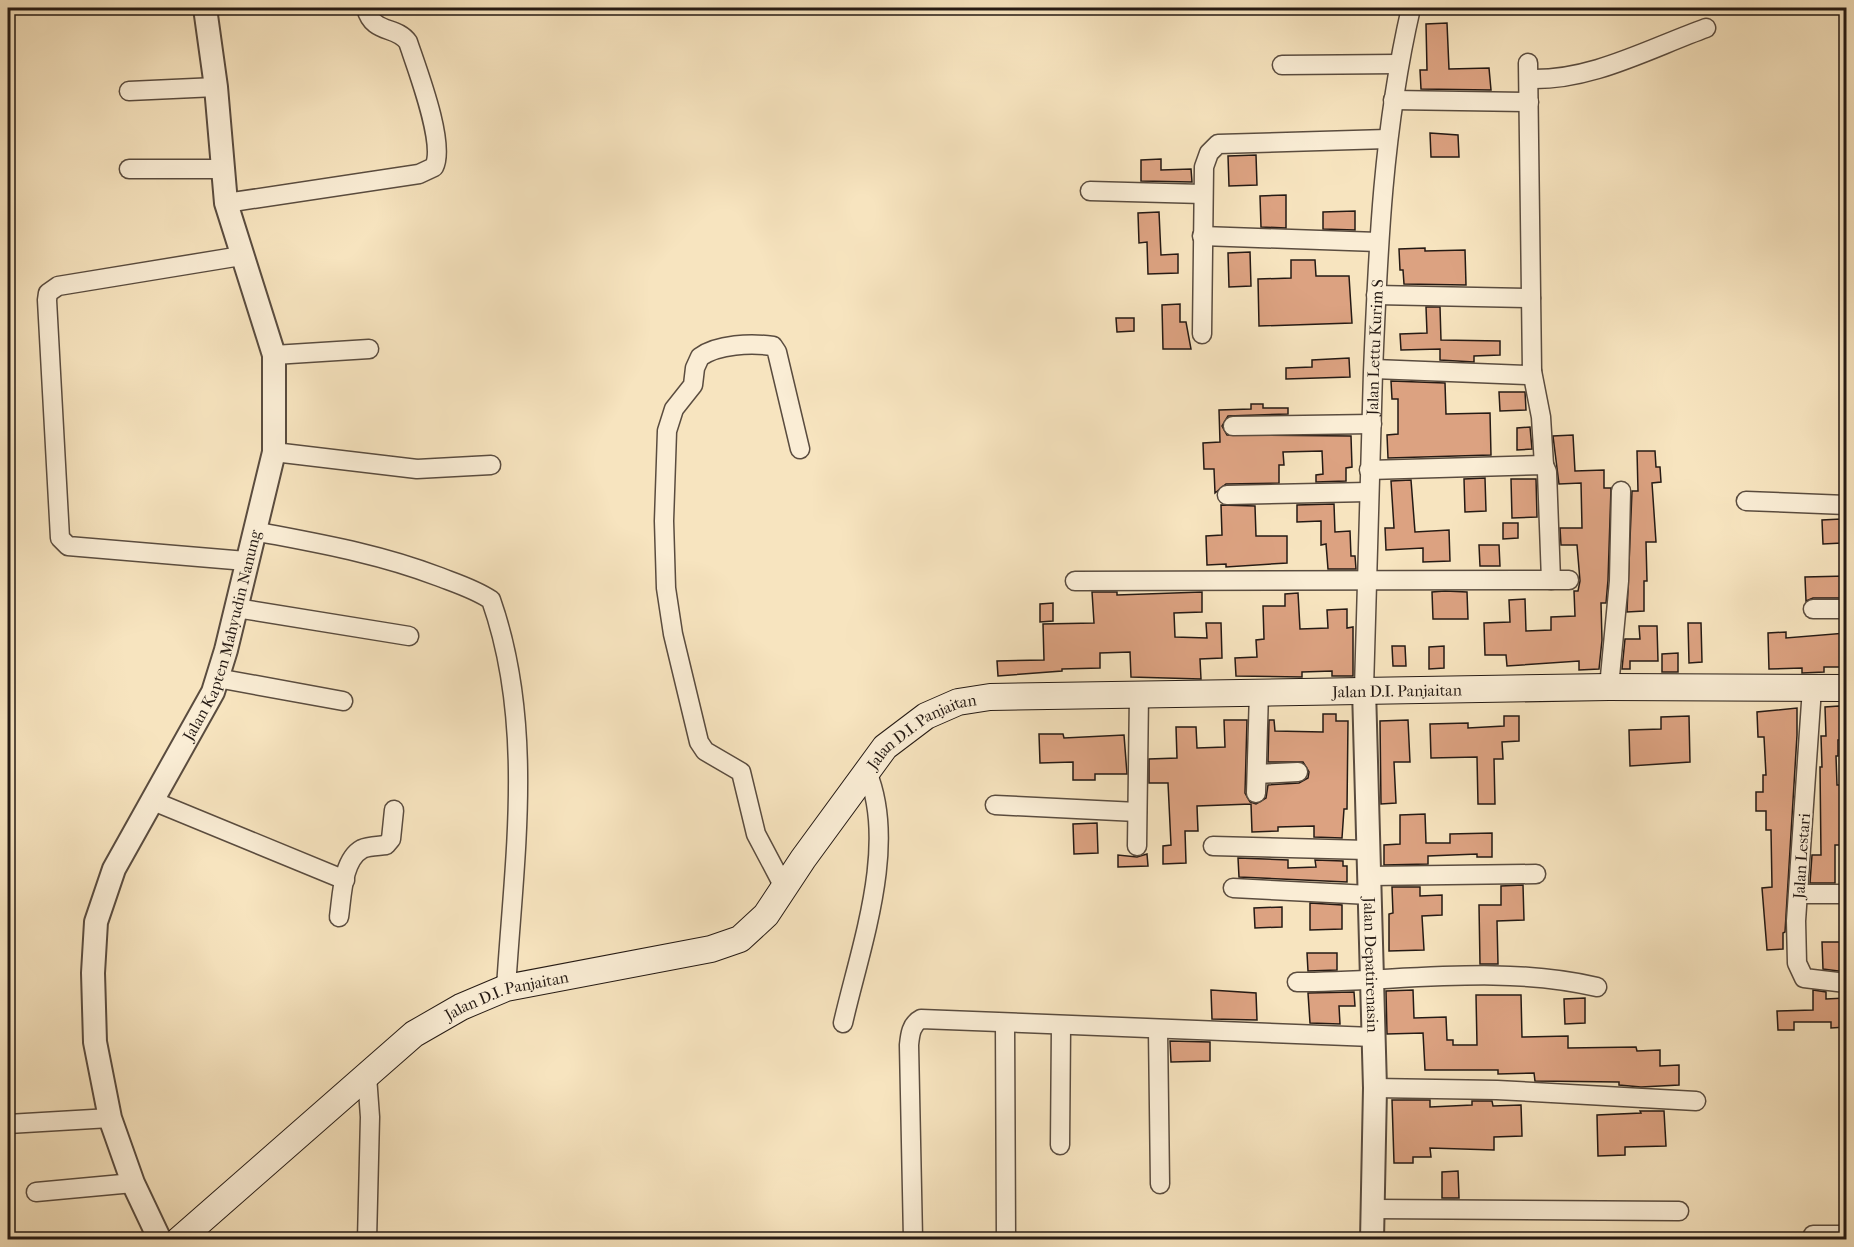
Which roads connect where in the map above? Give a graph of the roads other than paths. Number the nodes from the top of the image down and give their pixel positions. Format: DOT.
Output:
graph roads {
  1 [pos="205,8"];
  2 [pos="366,8"];
  3 [pos="1411,8"];
  4 [pos="1706,28"];
  5 [pos="1398,64"];
  6 [pos="1282,65"];
  7 [pos="216,87"];
  8 [pos="129,91"];
  9 [pos="1393,100"];
  10 [pos="1529,102"];
  11 [pos="1387,139"];
  12 [pos="129,169"];
  13 [pos="223,169"];
  14 [pos="1090,191"];
  15 [pos="1203,194"];
  16 [pos="226,203"];
  17 [pos="1202,236"];
  18 [pos="1378,242"];
  19 [pos="241,256"];
  20 [pos="1376,295"];
  21 [pos="1531,298"];
  22 [pos="1202,334"];
  23 [pos="369,349"];
  24 [pos="274,355"];
  25 [pos="1374,369"];
  26 [pos="1532,371"];
  27 [pos="1372,424"];
  28 [pos="1233,426"];
  29 [pos="800,449"];
  30 [pos="274,452"];
  31 [pos="491,465"];
  32 [pos="1544,465"];
  33 [pos="1369,470"];
  34 [pos="1621,491"];
  35 [pos="1368,492"];
  36 [pos="1227,495"];
  37 [pos="1746,501"];
  38 [pos="1846,505"];
  39 [pos="254,531"];
  40 [pos="246,561"];
  41 [pos="1367,578"];
  42 [pos="1551,580"];
  43 [pos="1569,580"];
  44 [pos="1075,581"];
  45 [pos="236,608"];
  46 [pos="1813,609"];
  47 [pos="1846,609"];
  48 [pos="409,636"];
  49 [pos="218,678"];
  50 [pos="1609,687"];
  51 [pos="1812,688"];
  52 [pos="1846,688"];
  53 [pos="1364,689"];
  54 [pos="1259,692"];
  55 [pos="1140,694"];
  56 [pos="343,701"];
  57 [pos="867,772"];
  58 [pos="1298,772"];
  59 [pos="1257,774"];
  60 [pos="1256,794"];
  61 [pos="153,801"];
  62 [pos="995,806"];
  63 [pos="394,810"];
  64 [pos="1137,812"];
  65 [pos="1137,846"];
  66 [pos="1213,846"];
  67 [pos="1367,850"];
  68 [pos="1536,874"];
  69 [pos="345,880"];
  70 [pos="1370,886"];
  71 [pos="784,887"];
  72 [pos="1233,888"];
  73 [pos="1798,894"];
  74 [pos="1846,894"];
  75 [pos="339,917"];
  76 [pos="1372,981"];
  77 [pos="1297,982"];
  78 [pos="1846,983"];
  79 [pos="1598,987"];
  80 [pos="506,988"];
  81 [pos="843,1023"];
  82 [pos="1005,1024"];
  83 [pos="1061,1027"];
  84 [pos="1158,1030"];
  85 [pos="1373,1037"];
  86 [pos="367,1076"];
  87 [pos="1375,1088"];
  88 [pos="1696,1101"];
  89 [pos="110,1118"];
  90 [pos="8,1124"];
  91 [pos="1060,1145"];
  92 [pos="134,1183"];
  93 [pos="1160,1184"];
  94 [pos="36,1192"];
  95 [pos="1373,1209"];
  96 [pos="1679,1211"];
  97 [pos="1814,1235"];
  98 [pos="1846,1235"];
  99 [pos="160,1239"];
  100 [pos="179,1239"];
  101 [pos="367,1239"];
  102 [pos="913,1239"];
  103 [pos="1006,1239"];
  104 [pos="1372,1239"];
  1 -- 7 [label="street, Jalan Kapten Mahyudin Nanung"];
  2 -- 16 [label="street"];
  3 -- 5 [label="street, Jalan Lettu Kurim S"];
  4 -- 10 [label="street"];
  5 -- 6 [label="street"];
  5 -- 9 [label="street, Jalan Lettu Kurim S"];
  7 -- 8 [label="street"];
  7 -- 13 [label="street, Jalan Kapten Mahyudin Nanung"];
  9 -- 10 [label="street"];
  9 -- 11 [label="street, Jalan Lettu Kurim S"];
  10 -- 21 [label="street"];
  11 -- 15 [label="street"];
  11 -- 18 [label="street, Jalan Lettu Kurim S"];
  12 -- 13 [label="street"];
  13 -- 16 [label="street, Jalan Kapten Mahyudin Nanung"];
  14 -- 15 [label="street"];
  15 -- 17 [label="street"];
  16 -- 19 [label="street, Jalan Kapten Mahyudin Nanung"];
  17 -- 18 [label="street"];
  17 -- 22 [label="street"];
  18 -- 20 [label="street, Jalan Lettu Kurim S"];
  19 -- 24 [label="street, Jalan Kapten Mahyudin Nanung"];
  19 -- 40 [label="street"];
  20 -- 21 [label="street"];
  20 -- 25 [label="street, Jalan Lettu Kurim S"];
  21 -- 26 [label="street"];
  23 -- 24 [label="street"];
  24 -- 30 [label="street, Jalan Kapten Mahyudin Nanung"];
  25 -- 26 [label="street"];
  25 -- 27 [label="street, Jalan Lettu Kurim S"];
  26 -- 32 [label="street"];
  27 -- 28 [label="street"];
  27 -- 33 [label="street, Jalan Lettu Kurim S"];
  29 -- 71 [label="street"];
  30 -- 31 [label="street"];
  30 -- 39 [label="street, Jalan Kapten Mahyudin Nanung"];
  32 -- 33 [label="street"];
  32 -- 42 [label="street"];
  33 -- 35 [label="street, Jalan Lettu Kurim S"];
  34 -- 50 [label="street"];
  35 -- 36 [label="street"];
  35 -- 41 [label="street, Jalan Lettu Kurim S"];
  37 -- 38 [label="street"];
  39 -- 40 [label="street, Jalan Kapten Mahyudin Nanung"];
  39 -- 80 [label="street"];
  40 -- 45 [label="street, Jalan Kapten Mahyudin Nanung"];
  41 -- 42 [label="street"];
  41 -- 44 [label="street"];
  41 -- 53 [label="street, Jalan Lettu Kurim S"];
  42 -- 43 [label="street"];
  45 -- 48 [label="street"];
  45 -- 49 [label="street, Jalan Kapten Mahyudin Nanung"];
  46 -- 47 [label="street"];
  49 -- 56 [label="street"];
  49 -- 61 [label="street, Jalan Kapten Mahyudin Nanung"];
  50 -- 51 [label="main road, Jalan D.I. Panjaitan"];
  50 -- 53 [label="main road, Jalan D.I. Panjaitan"];
  51 -- 52 [label="main road, Jalan D.I. Panjaitan"];
  51 -- 73 [label="street, Jalan Lestari"];
  53 -- 54 [label="main road, Jalan D.I. Panjaitan"];
  53 -- 67 [label="street, Jalan Depatirenasin"];
  54 -- 55 [label="main road, Jalan D.I. Panjaitan"];
  54 -- 59 [label="street"];
  55 -- 57 [label="main road, Jalan D.I. Panjaitan"];
  55 -- 64 [label="street"];
  57 -- 71 [label="main road, Jalan D.I. Panjaitan"];
  57 -- 81 [label="street"];
  58 -- 59 [label="street"];
  59 -- 60 [label="street"];
  61 -- 69 [label="street"];
  61 -- 89 [label="street, Jalan Kapten Mahyudin Nanung"];
  62 -- 64 [label="street"];
  63 -- 69 [label="street"];
  64 -- 65 [label="street"];
  66 -- 67 [label="street"];
  67 -- 70 [label="street, Jalan Depatirenasin"];
  68 -- 70 [label="street"];
  69 -- 75 [label="street"];
  70 -- 72 [label="street"];
  70 -- 76 [label="street, Jalan Depatirenasin"];
  71 -- 80 [label="main road, Jalan D.I. Panjaitan"];
  73 -- 74 [label="street"];
  73 -- 78 [label="street, Jalan Lestari"];
  76 -- 77 [label="street"];
  76 -- 79 [label="street"];
  76 -- 85 [label="street, Jalan Depatirenasin"];
  80 -- 86 [label="main road, Jalan D.I. Panjaitan"];
  82 -- 83 [label="street"];
  82 -- 102 [label="street"];
  82 -- 103 [label="street"];
  83 -- 84 [label="street"];
  83 -- 91 [label="street"];
  84 -- 85 [label="street"];
  84 -- 93 [label="street"];
  85 -- 87 [label="street, Jalan Depatirenasin"];
  86 -- 100 [label="main road, Jalan D.I. Panjaitan"];
  86 -- 101 [label="street"];
  87 -- 88 [label="street"];
  87 -- 95 [label="street, Jalan Depatirenasin"];
  89 -- 90 [label="street"];
  89 -- 92 [label="street, Jalan Kapten Mahyudin Nanung"];
  92 -- 94 [label="street"];
  92 -- 99 [label="street, Jalan Kapten Mahyudin Nanung"];
  95 -- 96 [label="street"];
  95 -- 104 [label="street, Jalan Depatirenasin"];
  97 -- 98 [label="street"];
}
